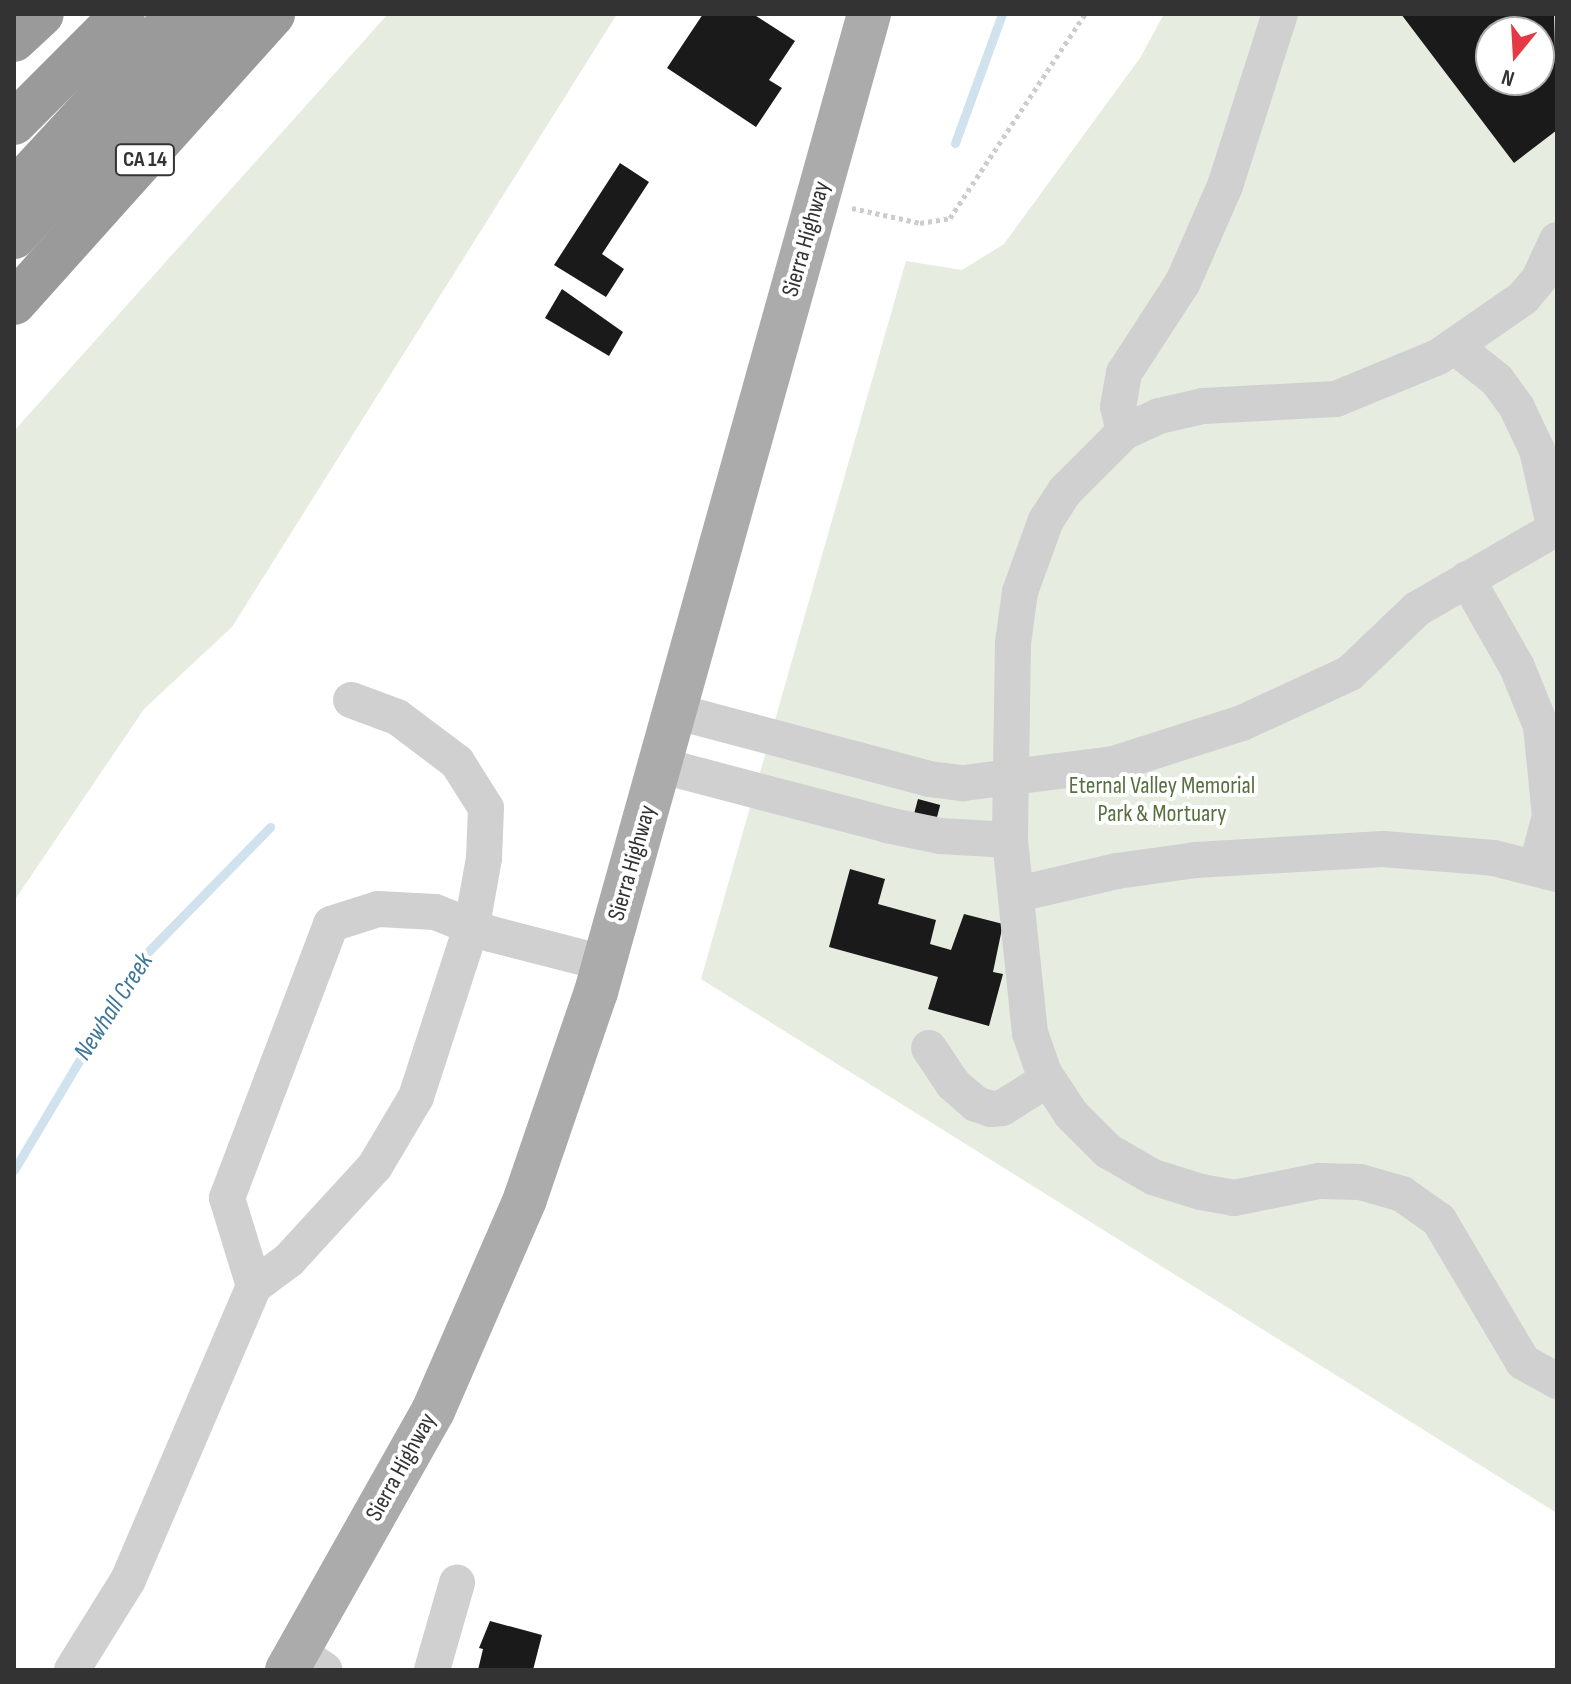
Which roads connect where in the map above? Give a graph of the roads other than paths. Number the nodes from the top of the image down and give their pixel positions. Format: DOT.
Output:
graph roads {
  1 [pos="42,14"];
  2 [pos="123,14"];
  3 [pos="178,14"];
  4 [pos="220,14"];
  5 [pos="273,14"];
  6 [pos="869,14"];
  7 [pos="1280,14"];
  8 [pos="14,40"];
  9 [pos="14,123"];
  10 [pos="14,191"];
  11 [pos="14,237"];
  12 [pos="1557,240"];
  13 [pos="14,303"];
  14 [pos="1454,346"];
  15 [pos="1124,432"];
  16 [pos="1556,529"];
  17 [pos="1467,579"];
  18 [pos="351,700"];
  19 [pos="674,711"];
  20 [pos="659,765"];
  21 [pos="1010,779"];
  22 [pos="1010,840"];
  23 [pos="1547,870"];
  24 [pos="1018,894"];
  25 [pos="472,925"];
  26 [pos="604,963"];
  27 [pos="929,1048"];
  28 [pos="1048,1079"];
  29 [pos="254,1286"];
  30 [pos="1557,1381"];
  31 [pos="457,1583"];
  32 [pos="304,1664"];
  33 [pos="72,1670"];
  34 [pos="432,1670"];
  1 -- 8 [label="highway"];
  2 -- 9 [label="highway"];
  3 -- 10 [label="highway"];
  4 -- 11 [label="highway"];
  5 -- 13 [label="highway, CA 14"];
  6 -- 19 [label="main road, Sierra Highway"];
  7 -- 15 [label="lane"];
  12 -- 14 [label="lane"];
  14 -- 15 [label="lane"];
  14 -- 16 [label="lane"];
  15 -- 21 [label="lane"];
  16 -- 17 [label="lane"];
  17 -- 21 [label="lane"];
  17 -- 23 [label="lane"];
  18 -- 25 [label="lane"];
  19 -- 20 [label="main road, Sierra Highway"];
  19 -- 21 [label="lane"];
  20 -- 22 [label="lane"];
  20 -- 26 [label="main road, Sierra Highway"];
  21 -- 22 [label="lane"];
  22 -- 24 [label="lane"];
  23 -- 24 [label="lane"];
  24 -- 28 [label="lane"];
  25 -- 26 [label="lane"];
  25 -- 29 [label="lane"];
  25 -- 29 [label="lane"];
  26 -- 32 [label="main road, Sierra Highway"];
  27 -- 28 [label="lane"];
  28 -- 30 [label="lane"];
  29 -- 33 [label="lane"];
  31 -- 34 [label="lane"];
}
